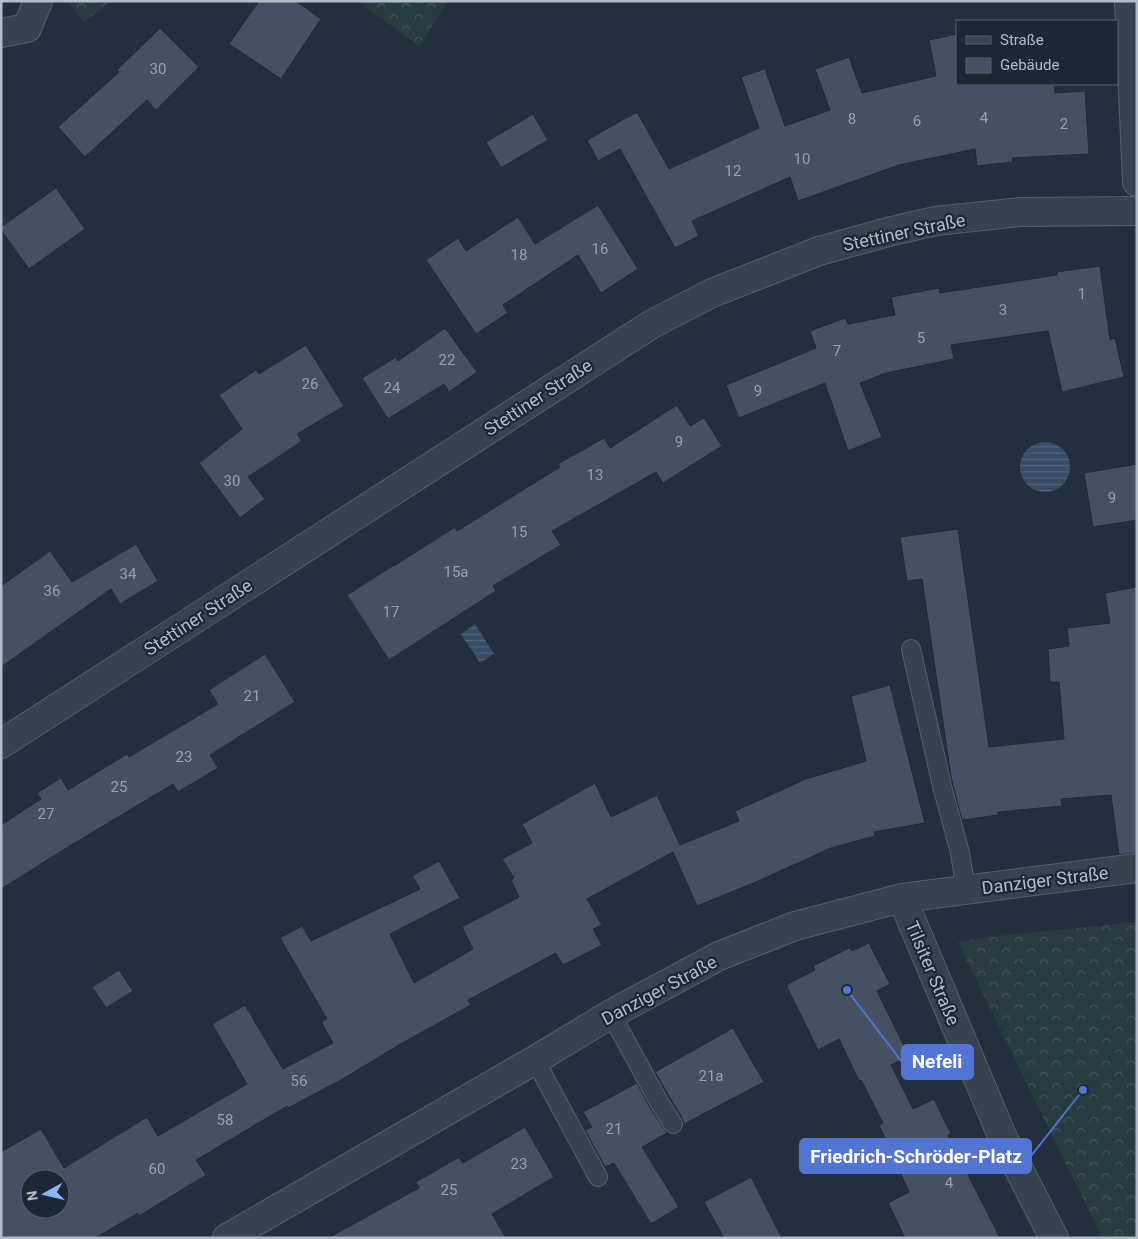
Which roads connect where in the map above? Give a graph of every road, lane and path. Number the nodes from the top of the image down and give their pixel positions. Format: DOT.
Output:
graph roads {
  1 [pos="38,1"];
  2 [pos="1129,1"];
  3 [pos="1,32"];
  4 [pos="1137,182"];
  5 [pos="1137,211"];
  6 [pos="911,650"];
  7 [pos="1,744"];
  8 [pos="1137,868"];
  9 [pos="966,890"];
  10 [pos="902,898"];
  11 [pos="611,1014"];
  12 [pos="535,1060"];
  13 [pos="673,1124"];
  14 [pos="598,1177"];
  15 [pos="227,1238"];
  16 [pos="1054,1238"];
  1 -- 3 [label="street"];
  2 -- 4 [label="street"];
  5 -- 7 [label="street, Stettiner Straße"];
  6 -- 9 [label="lane"];
  8 -- 9 [label="street, Danziger Straße"];
  9 -- 10 [label="street, Danziger Straße"];
  10 -- 11 [label="street, Danziger Straße"];
  10 -- 16 [label="street, Tilsiter Straße"];
  11 -- 12 [label="street, Danziger Straße"];
  11 -- 13 [label="lane"];
  12 -- 14 [label="lane"];
  12 -- 15 [label="street, Danziger Straße"];
}
